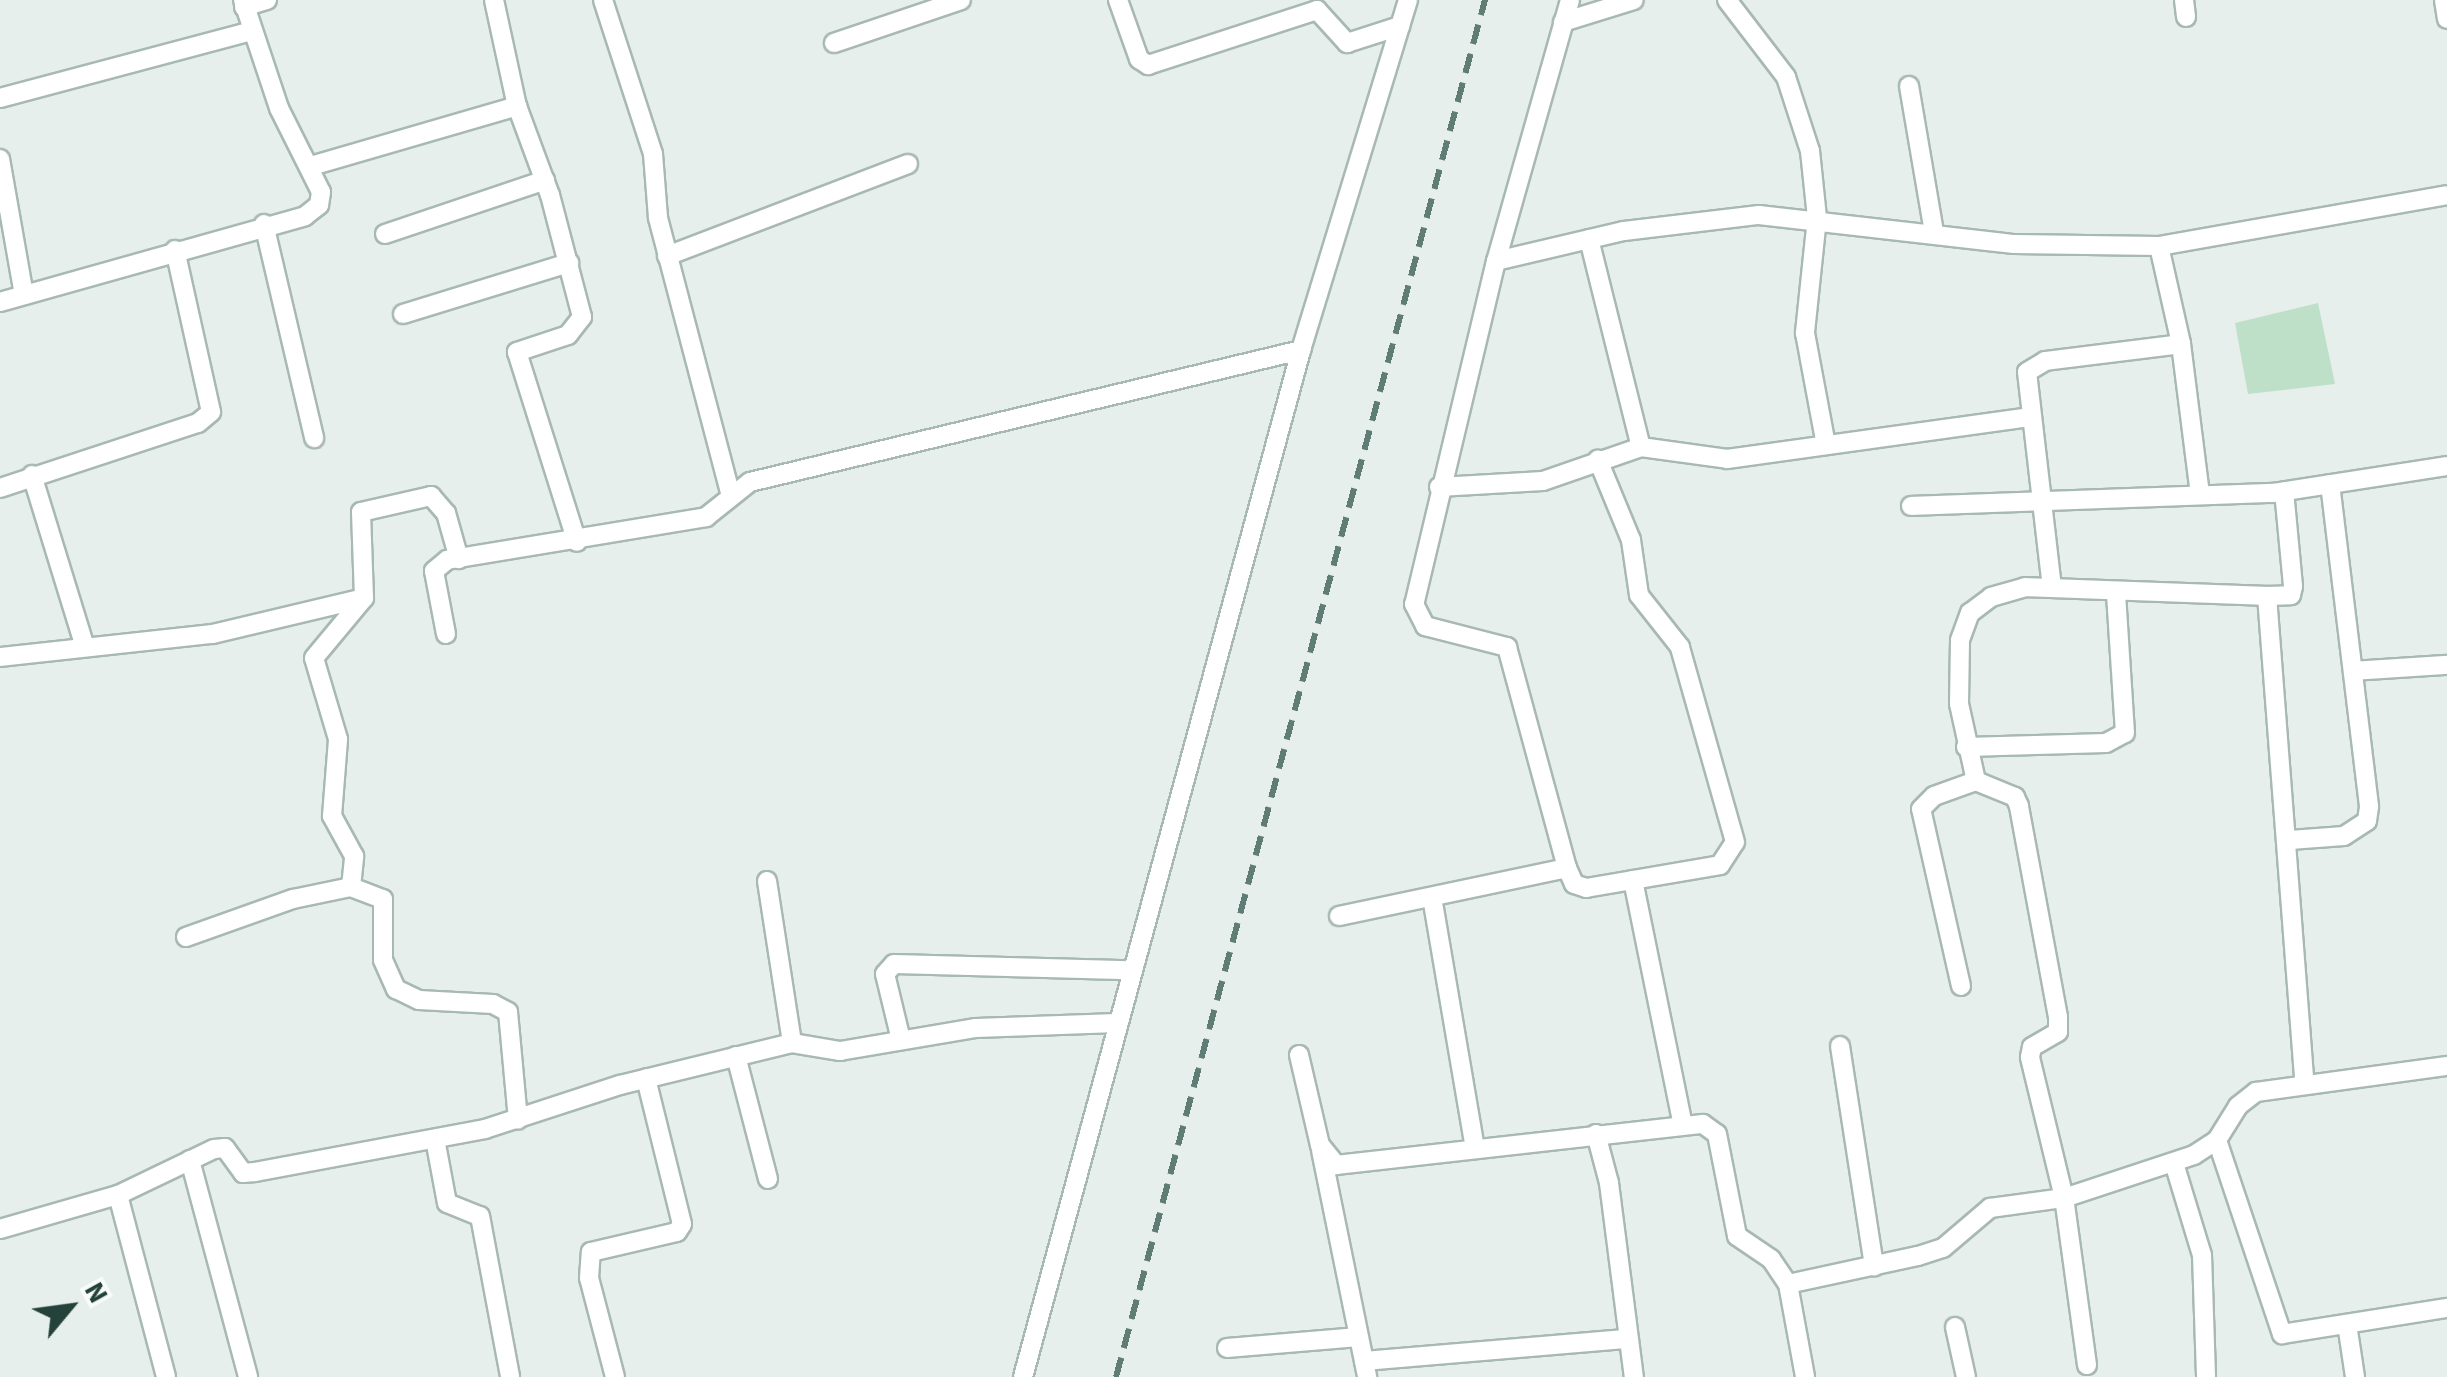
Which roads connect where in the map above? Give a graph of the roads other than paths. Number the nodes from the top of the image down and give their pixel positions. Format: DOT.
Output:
graph roads {
  1 [pos="267,0"];
  2 [pos="494,0"];
  3 [pos="604,0"];
  4 [pos="961,0"];
  5 [pos="1118,0"];
  6 [pos="1408,0"];
  7 [pos="1570,0"];
  8 [pos="1634,0"];
  9 [pos="1727,0"];
  10 [pos="2444,0"];
  11 [pos="244,3"];
  12 [pos="2447,19"];
  13 [pos="1564,22"];
  14 [pos="1400,26"];
  15 [pos="252,31"];
  16 [pos="834,44"];
  17 [pos="1910,86"];
  18 [pos="0,98"];
  19 [pos="517,106"];
  20 [pos="0,159"];
  21 [pos="908,164"];
  22 [pos="311,166"];
  23 [pos="545,180"];
  24 [pos="2447,196"];
  25 [pos="1817,218"];
  26 [pos="264,224"];
  27 [pos="1934,233"];
  28 [pos="385,234"];
  29 [pos="1589,240"];
  30 [pos="2159,246"];
  31 [pos="175,250"];
  32 [pos="667,256"];
  33 [pos="1496,261"];
  34 [pos="569,263"];
  35 [pos="24,295"];
  36 [pos="0,302"];
  37 [pos="403,314"];
  38 [pos="2180,344"];
  39 [pos="1301,350"];
  40 [pos="2031,417"];
  41 [pos="314,438"];
  42 [pos="1826,445"];
  43 [pos="1641,446"];
  44 [pos="1598,460"];
  45 [pos="2447,466"];
  46 [pos="32,476"];
  47 [pos="2330,484"];
  48 [pos="1439,487"];
  49 [pos="0,488"];
  50 [pos="2284,491"];
  51 [pos="2200,495"];
  52 [pos="730,496"];
  53 [pos="2043,501"];
  54 [pos="1911,506"];
  55 [pos="577,542"];
  56 [pos="459,559"];
  57 [pos="2052,588"];
  58 [pos="2116,593"];
  59 [pos="2267,596"];
  60 [pos="364,598"];
  61 [pos="446,634"];
  62 [pos="85,647"];
  63 [pos="0,657"];
  64 [pos="2447,665"];
  65 [pos="2353,671"];
  66 [pos="1966,747"];
  67 [pos="1976,781"];
  68 [pos="2290,840"];
  69 [pos="1567,868"];
  70 [pos="1633,880"];
  71 [pos="767,881"];
  72 [pos="351,887"];
  73 [pos="1432,897"];
  74 [pos="1339,916"];
  75 [pos="186,937"];
  76 [pos="1130,970"];
  77 [pos="1961,986"];
  78 [pos="1117,1023"];
  79 [pos="901,1040"];
  80 [pos="792,1043"];
  81 [pos="1840,1046"];
  82 [pos="1299,1054"];
  83 [pos="736,1056"];
  84 [pos="2447,1066"];
  85 [pos="646,1078"];
  86 [pos="2304,1081"];
  87 [pos="518,1120"];
  88 [pos="1682,1121"];
  89 [pos="1596,1134"];
  90 [pos="435,1139"];
  91 [pos="2217,1140"];
  92 [pos="1320,1145"];
  93 [pos="1475,1148"];
  94 [pos="190,1160"];
  95 [pos="2174,1163"];
  96 [pos="768,1179"];
  97 [pos="118,1195"];
  98 [pos="2064,1198"];
  99 [pos="0,1229"];
  100 [pos="1874,1266"];
  101 [pos="1788,1284"];
  102 [pos="2447,1308"];
  103 [pos="2347,1324"];
  104 [pos="1955,1327"];
  105 [pos="1359,1337"];
  106 [pos="1628,1339"];
  107 [pos="1228,1348"];
  108 [pos="2088,1364"];
  109 [pos="1366,1369"];
  110 [pos="615,1376"];
  111 [pos="166,1377"];
  112 [pos="248,1377"];
  113 [pos="510,1377"];
  114 [pos="1023,1377"];
  115 [pos="1634,1377"];
  116 [pos="1804,1377"];
  117 [pos="1966,1377"];
  118 [pos="2206,1377"];
  119 [pos="2356,1377"];
  1 -- 11 [label="street"];
  2 -- 19 [label="street"];
  3 -- 32 [label="street"];
  4 -- 16 [label="street"];
  5 -- 14 [label="street"];
  6 -- 14 [label="street"];
  7 -- 13 [label="street"];
  8 -- 13 [label="street"];
  9 -- 25 [label="street"];
  10 -- 12 [label="street"];
  11 -- 15 [label="street"];
  13 -- 33 [label="street"];
  14 -- 39 [label="street"];
  15 -- 18 [label="street"];
  15 -- 22 [label="street"];
  17 -- 27 [label="street"];
  19 -- 22 [label="street"];
  19 -- 23 [label="street"];
  20 -- 35 [label="street"];
  21 -- 32 [label="street"];
  22 -- 26 [label="street"];
  23 -- 28 [label="street"];
  23 -- 34 [label="street"];
  24 -- 30 [label="street"];
  25 -- 27 [label="street"];
  25 -- 29 [label="street"];
  25 -- 42 [label="street"];
  26 -- 31 [label="street"];
  26 -- 41 [label="street"];
  27 -- 30 [label="street"];
  29 -- 33 [label="street"];
  29 -- 43 [label="street"];
  30 -- 38 [label="street"];
  31 -- 35 [label="street"];
  31 -- 46 [label="street"];
  32 -- 52 [label="street"];
  33 -- 48 [label="street"];
  34 -- 37 [label="street"];
  34 -- 55 [label="street"];
  35 -- 36 [label="street"];
  38 -- 40 [label="street"];
  38 -- 51 [label="street"];
  39 -- 52 [label="street"];
  39 -- 76 [label="street"];
  40 -- 42 [label="street"];
  40 -- 53 [label="street"];
  42 -- 43 [label="street"];
  43 -- 44 [label="street"];
  44 -- 48 [label="street"];
  44 -- 70 [label="street"];
  45 -- 47 [label="street"];
  46 -- 49 [label="street"];
  46 -- 62 [label="street"];
  47 -- 50 [label="street"];
  47 -- 65 [label="street"];
  48 -- 69 [label="street"];
  50 -- 51 [label="street"];
  50 -- 59 [label="street"];
  51 -- 53 [label="street"];
  52 -- 55 [label="street"];
  53 -- 54 [label="street"];
  53 -- 57 [label="street"];
  55 -- 56 [label="street"];
  56 -- 60 [label="street"];
  56 -- 61 [label="street"];
  57 -- 58 [label="street"];
  57 -- 66 [label="street"];
  58 -- 59 [label="street"];
  58 -- 66 [label="street"];
  59 -- 68 [label="street"];
  60 -- 62 [label="street"];
  60 -- 72 [label="street"];
  62 -- 63 [label="street"];
  64 -- 65 [label="street"];
  65 -- 68 [label="street"];
  66 -- 67 [label="street"];
  67 -- 77 [label="street"];
  67 -- 98 [label="street"];
  68 -- 86 [label="street"];
  69 -- 70 [label="street"];
  69 -- 73 [label="street"];
  70 -- 88 [label="street"];
  71 -- 80 [label="street"];
  72 -- 75 [label="street"];
  72 -- 87 [label="street"];
  73 -- 74 [label="street"];
  73 -- 93 [label="street"];
  76 -- 78 [label="street"];
  76 -- 79 [label="street"];
  78 -- 79 [label="street"];
  78 -- 114 [label="street"];
  79 -- 80 [label="street"];
  80 -- 83 [label="street"];
  81 -- 100 [label="street"];
  82 -- 92 [label="street"];
  83 -- 85 [label="street"];
  83 -- 96 [label="street"];
  84 -- 86 [label="street"];
  85 -- 87 [label="street"];
  85 -- 110 [label="street"];
  86 -- 91 [label="street"];
  87 -- 90 [label="street"];
  88 -- 89 [label="street"];
  88 -- 101 [label="street"];
  89 -- 93 [label="street"];
  89 -- 106 [label="street"];
  90 -- 94 [label="street"];
  90 -- 113 [label="street"];
  91 -- 95 [label="street"];
  91 -- 103 [label="street"];
  92 -- 93 [label="street"];
  92 -- 105 [label="street"];
  94 -- 97 [label="street"];
  94 -- 112 [label="street"];
  95 -- 98 [label="street"];
  95 -- 118 [label="street"];
  97 -- 99 [label="street"];
  97 -- 111 [label="street"];
  98 -- 100 [label="street"];
  98 -- 108 [label="street"];
  100 -- 101 [label="street"];
  101 -- 116 [label="street"];
  102 -- 103 [label="street"];
  103 -- 119 [label="street"];
  104 -- 117 [label="street"];
  105 -- 107 [label="street"];
  105 -- 109 [label="street"];
  106 -- 109 [label="street"];
  106 -- 115 [label="street"];
}
